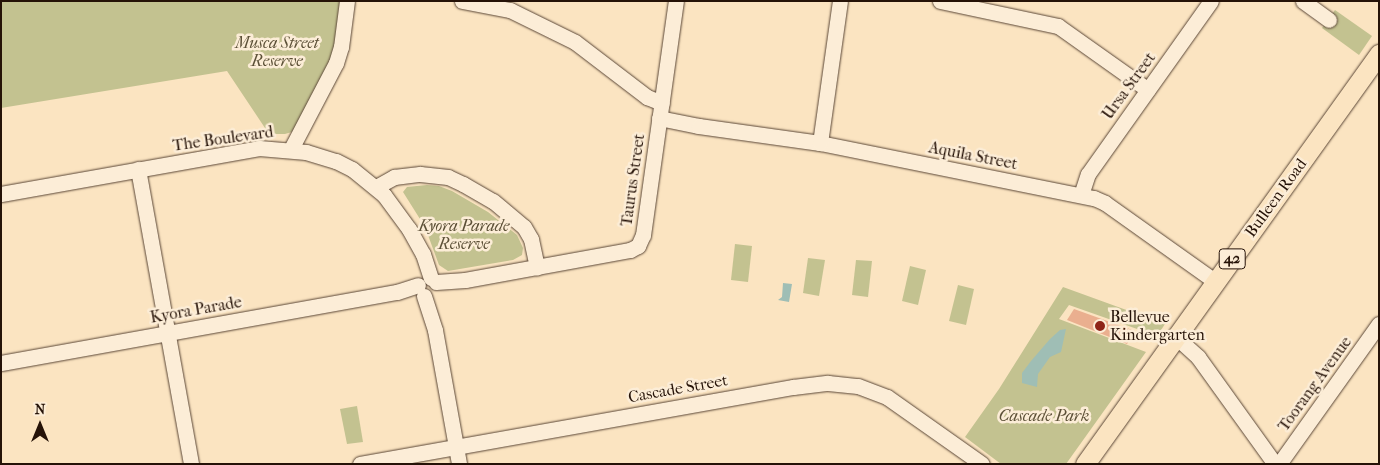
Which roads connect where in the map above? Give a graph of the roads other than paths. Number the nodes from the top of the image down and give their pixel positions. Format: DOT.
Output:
graph roads {
  1 [pos="347,1"];
  2 [pos="462,1"];
  3 [pos="676,1"];
  4 [pos="840,1"];
  5 [pos="940,1"];
  6 [pos="1211,1"];
  7 [pos="1303,1"];
  8 [pos="511,6"];
  9 [pos="1329,20"];
  10 [pos="1379,54"];
  11 [pos="1148,90"];
  12 [pos="660,115"];
  13 [pos="820,143"];
  14 [pos="291,149"];
  15 [pos="138,169"];
  16 [pos="376,187"];
  17 [pos="1,194"];
  18 [pos="1081,195"];
  19 [pos="537,267"];
  20 [pos="1216,282"];
  21 [pos="428,287"];
  22 [pos="1379,324"];
  23 [pos="167,333"];
  24 [pos="1176,337"];
  25 [pos="1,363"];
  26 [pos="456,447"];
  27 [pos="191,464"];
  28 [pos="360,464"];
  29 [pos="459,464"];
  30 [pos="982,464"];
  31 [pos="1085,464"];
  32 [pos="1277,464"];
  1 -- 14 [label="street"];
  2 -- 8 [label="street, Aquila Street"];
  3 -- 12 [label="street, Taurus Street"];
  4 -- 13 [label="street"];
  5 -- 11 [label="street"];
  6 -- 11 [label="street, Ursa Street"];
  7 -- 9 [label="street"];
  8 -- 12 [label="street, Aquila Street"];
  10 -- 20 [label="main road, Bulleen Road / 42"];
  11 -- 18 [label="street, Ursa Street"];
  12 -- 13 [label="street, Aquila Street"];
  12 -- 19 [label="street, Taurus Street"];
  13 -- 18 [label="street, Aquila Street"];
  14 -- 15 [label="street, The Boulevard"];
  14 -- 16 [label="street, The Boulevard"];
  15 -- 17 [label="street, The Boulevard"];
  15 -- 23 [label="street"];
  16 -- 19 [label="street"];
  16 -- 21 [label="street, The Boulevard"];
  18 -- 20 [label="street, Aquila Street"];
  19 -- 21 [label="street, Taurus Street"];
  20 -- 24 [label="main road, Bulleen Road / 42"];
  21 -- 23 [label="street, Kyora Parade"];
  21 -- 26 [label="street, The Boulevard"];
  22 -- 32 [label="street, Toorang Avenue"];
  23 -- 25 [label="street, Kyora Parade"];
  23 -- 27 [label="street"];
  24 -- 31 [label="main road, Bulleen Road / 42"];
  24 -- 32 [label="street"];
  26 -- 28 [label="street, Cascade Street"];
  26 -- 29 [label="street, The Boulevard"];
  26 -- 30 [label="street, Cascade Street"];
}
